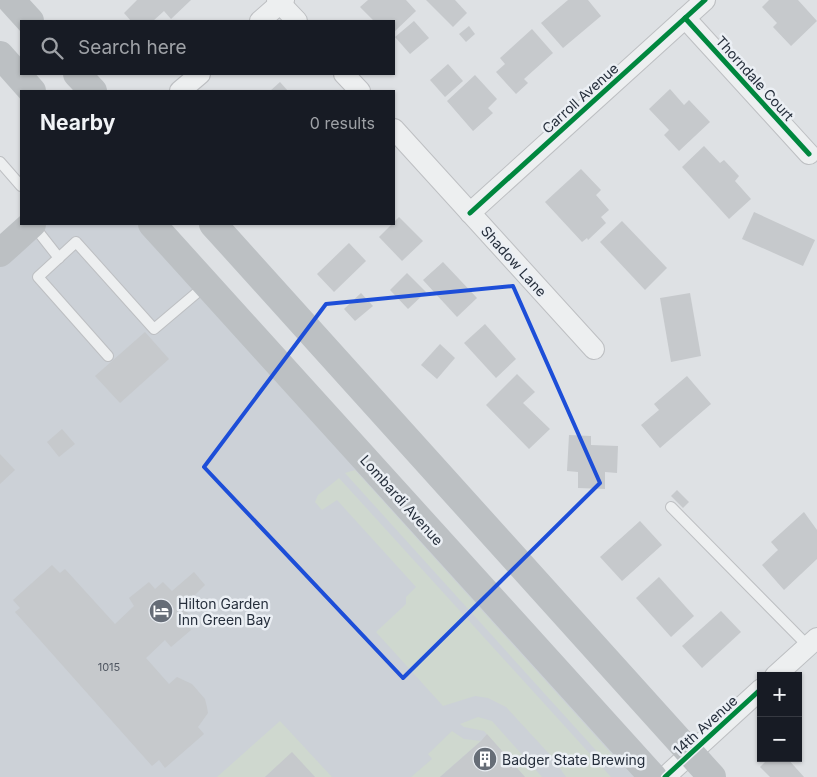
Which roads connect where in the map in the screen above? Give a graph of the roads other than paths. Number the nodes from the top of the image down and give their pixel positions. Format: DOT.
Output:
graph roads {
  1 [pos="11,0"];
  2 [pos="705,0"];
  3 [pos="281,1"];
  4 [pos="685,18"];
  5 [pos="29,20"];
  6 [pos="261,20"];
  7 [pos="295,20"];
  8 [pos="0,55"];
  9 [pos="79,75"];
  10 [pos="199,75"];
  11 [pos="345,75"];
  12 [pos="31,90"];
  13 [pos="92,90"];
  14 [pos="181,90"];
  15 [pos="359,90"];
  16 [pos="395,130"];
  17 [pos="809,154"];
  18 [pos="0,162"];
  19 [pos="20,185"];
  20 [pos="470,213"];
  21 [pos="31,225"];
  22 [pos="33,225"];
  23 [pos="153,225"];
  24 [pos="214,225"];
  25 [pos="0,253"];
  26 [pos="59,258"];
  27 [pos="207,285"];
  28 [pos="594,350"];
  29 [pos="108,356"];
  30 [pos="671,507"];
  31 [pos="812,642"];
  32 [pos="779,672"];
  33 [pos="757,693"];
  34 [pos="691,753"];
  35 [pos="653,777"];
  36 [pos="665,777"];
  37 [pos="712,777"];
  1 -- 5 [label="main road"];
  2 -- 4 [label="street, Carroll Avenue"];
  3 -- 6 [label="street"];
  3 -- 7 [label="street"];
  4 -- 17 [label="street, Thorndale Court"];
  4 -- 20 [label="street, Carroll Avenue"];
  8 -- 12 [label="main road"];
  9 -- 13 [label="main road"];
  10 -- 14 [label="street"];
  11 -- 15 [label="street"];
  16 -- 20 [label="street, Shadow Lane"];
  18 -- 19 [label="lane"];
  20 -- 28 [label="street, Shadow Lane"];
  21 -- 25 [label="main road"];
  22 -- 26 [label="lane"];
  23 -- 27 [label="main road, Lombardi Avenue"];
  24 -- 34 [label="main road"];
  26 -- 27 [label="lane"];
  26 -- 29 [label="lane"];
  27 -- 35 [label="main road, Lombardi Avenue"];
  30 -- 31 [label="lane"];
  31 -- 32 [label="street"];
  33 -- 34 [label="street, 14th Avenue"];
  34 -- 36 [label="street, 14th Avenue"];
  34 -- 37 [label="main road"];
}
